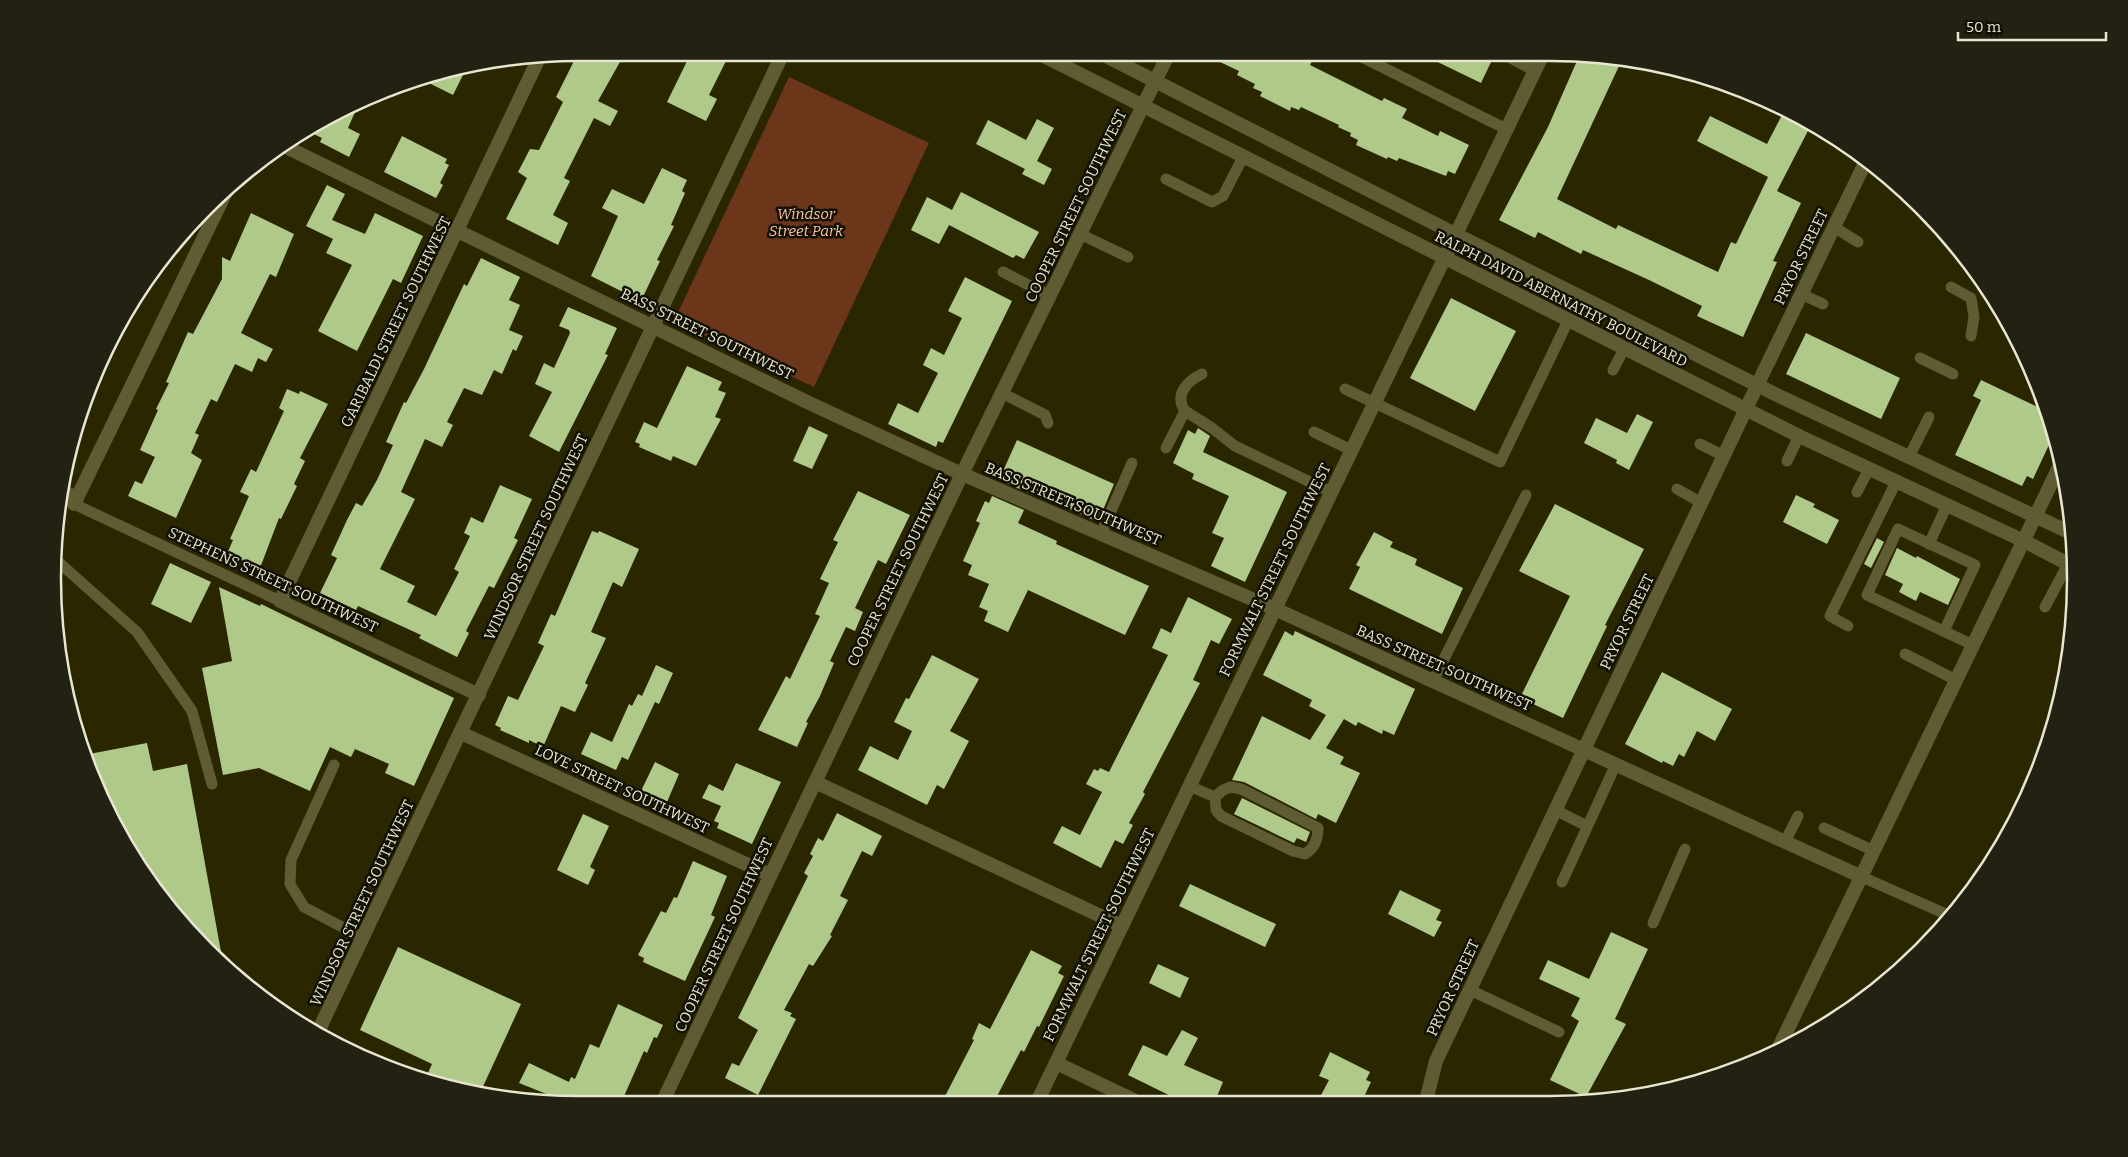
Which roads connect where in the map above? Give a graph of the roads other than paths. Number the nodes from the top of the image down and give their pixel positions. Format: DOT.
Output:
graph roads {
  1 [pos="779,61"];
  2 [pos="1054,61"];
  3 [pos="1116,61"];
  4 [pos="1165,61"];
  5 [pos="1370,61"];
  6 [pos="1516,61"];
  7 [pos="1540,61"];
  8 [pos="537,63"];
  9 [pos="1535,71"];
  10 [pos="1155,81"];
  11 [pos="1143,106"];
  12 [pos="1506,129"];
  13 [pos="290,149"];
  14 [pos="1243,156"];
  15 [pos="1863,167"];
  16 [pos="1166,179"];
  17 [pos="218,208"];
  18 [pos="1834,227"];
  19 [pos="458,231"];
  20 [pos="1080,234"];
  21 [pos="1455,234"];
  22 [pos="1858,242"];
  23 [pos="1128,257"];
  24 [pos="1443,258"];
  25 [pos="1003,272"];
  26 [pos="1951,287"];
  27 [pos="1801,294"];
  28 [pos="1050,296"];
  29 [pos="1823,304"];
  30 [pos="1568,321"];
  31 [pos="654,326"];
  32 [pos="1971,336"];
  33 [pos="1624,349"];
  34 [pos="1920,358"];
  35 [pos="1613,370"];
  36 [pos="1202,374"];
  37 [pos="1953,374"];
  38 [pos="1758,386"];
  39 [pos="1345,389"];
  40 [pos="1002,393"];
  41 [pos="1374,402"];
  42 [pos="1746,410"];
  43 [pos="1185,411"];
  44 [pos="1929,417"];
  45 [pos="1048,423"];
  46 [pos="1314,432"];
  47 [pos="1799,436"];
  48 [pos="1700,444"];
  49 [pos="1166,448"];
  50 [pos="1351,450"];
  51 [pos="1724,456"];
  52 [pos="1909,457"];
  53 [pos="1787,460"];
  54 [pos="1132,463"];
  55 [pos="1869,469"];
  56 [pos="962,474"];
  57 [pos="2057,477"];
  58 [pos="1896,482"];
  59 [pos="1677,489"];
  60 [pos="1331,492"];
  61 [pos="1857,492"];
  62 [pos="1526,495"];
  63 [pos="68,496"];
  64 [pos="76,501"];
  65 [pos="1702,503"];
  66 [pos="1947,505"];
  67 [pos="2036,517"];
  68 [pos="2064,530"];
  69 [pos="1101,534"];
  70 [pos="2024,541"];
  71 [pos="1929,544"];
  72 [pos="2067,564"];
  73 [pos="61,565"];
  74 [pos="2067,573"];
  75 [pos="280,601"];
  76 [pos="2046,607"];
  77 [pos="1275,609"];
  78 [pos="1848,626"];
  79 [pos="1944,631"];
  80 [pos="1973,645"];
  81 [pos="1905,654"];
  82 [pos="1956,680"];
  83 [pos="1433,681"];
  84 [pos="479,694"];
  85 [pos="460,733"];
  86 [pos="1584,749"];
  87 [pos="1616,764"];
  88 [pos="334,765"];
  89 [pos="815,782"];
  90 [pos="212,784"];
  91 [pos="1189,786"];
  92 [pos="1215,797"];
  93 [pos="1555,810"];
  94 [pos="1798,816"];
  95 [pos="1587,826"];
  96 [pos="1824,828"];
  97 [pos="1785,842"];
  98 [pos="1685,849"];
  99 [pos="1872,850"];
  100 [pos="770,875"];
  101 [pos="1860,876"];
  102 [pos="1562,882"];
  103 [pos="1944,913"];
  104 [pos="1653,923"];
  105 [pos="1122,926"];
  106 [pos="363,938"];
  107 [pos="1470,990"];
  108 [pos="321,1026"];
  109 [pos="1559,1032"];
  110 [pos="1781,1040"];
  111 [pos="1056,1063"];
  112 [pos="665,1096"];
  113 [pos="1040,1096"];
  114 [pos="1125,1096"];
  115 [pos="1427,1096"];
  1 -- 31 [label="street, WINDSOR STREET SOUTHWEST"];
  2 -- 11 [label="street, RALPH DAVID ABERNATHY BOULEVARD"];
  3 -- 10 [label="street, RALPH DAVID ABERNATHY BOULEVARD"];
  4 -- 10 [label="street, COOPER STREET SOUTHWEST"];
  5 -- 12 [label="lane"];
  6 -- 9 [label="lane"];
  7 -- 9 [label="street, FORMWALT STREET SOUTHWEST"];
  8 -- 19 [label="street, GARIBALDI STREET SOUTHWEST"];
  9 -- 12 [label="street, FORMWALT STREET SOUTHWEST"];
  10 -- 11 [label="street, COOPER STREET SOUTHWEST"];
  10 -- 21 [label="street, RALPH DAVID ABERNATHY BOULEVARD"];
  11 -- 14 [label="street, RALPH DAVID ABERNATHY BOULEVARD"];
  11 -- 20 [label="street, COOPER STREET SOUTHWEST"];
  12 -- 21 [label="street, FORMWALT STREET SOUTHWEST"];
  13 -- 19 [label="street, BASS STREET SOUTHWEST"];
  14 -- 16 [label="lane"];
  14 -- 24 [label="street, RALPH DAVID ABERNATHY BOULEVARD"];
  15 -- 18 [label="street, PRYOR STREET"];
  17 -- 64 [label="street"];
  18 -- 22 [label="lane"];
  18 -- 27 [label="street, PRYOR STREET"];
  19 -- 31 [label="street, BASS STREET SOUTHWEST"];
  19 -- 75 [label="street, GARIBALDI STREET SOUTHWEST"];
  20 -- 23 [label="lane"];
  20 -- 28 [label="street, COOPER STREET SOUTHWEST"];
  21 -- 24 [label="street, FORMWALT STREET SOUTHWEST"];
  21 -- 38 [label="street, RALPH DAVID ABERNATHY BOULEVARD"];
  24 -- 30 [label="street, RALPH DAVID ABERNATHY BOULEVARD"];
  24 -- 41 [label="street, FORMWALT STREET SOUTHWEST"];
  25 -- 28 [label="lane"];
  26 -- 32 [label="lane"];
  27 -- 29 [label="lane"];
  27 -- 38 [label="street, PRYOR STREET"];
  28 -- 40 [label="street, COOPER STREET SOUTHWEST"];
  30 -- 33 [label="street, RALPH DAVID ABERNATHY BOULEVARD"];
  30 -- 41 [label="lane"];
  31 -- 56 [label="street, BASS STREET SOUTHWEST"];
  31 -- 84 [label="street, WINDSOR STREET SOUTHWEST"];
  33 -- 35 [label="lane"];
  33 -- 42 [label="street, RALPH DAVID ABERNATHY BOULEVARD"];
  34 -- 37 [label="lane"];
  36 -- 43 [label="lane"];
  38 -- 42 [label="street, PRYOR STREET"];
  38 -- 52 [label="street, RALPH DAVID ABERNATHY BOULEVARD"];
  39 -- 41 [label="lane"];
  40 -- 45 [label="lane"];
  40 -- 56 [label="street, COOPER STREET SOUTHWEST"];
  41 -- 50 [label="street, FORMWALT STREET SOUTHWEST"];
  42 -- 47 [label="street, RALPH DAVID ABERNATHY BOULEVARD"];
  42 -- 51 [label="street, PRYOR STREET"];
  43 -- 49 [label="lane"];
  43 -- 60 [label="lane"];
  44 -- 52 [label="lane"];
  46 -- 50 [label="lane"];
  47 -- 53 [label="lane"];
  47 -- 55 [label="street, RALPH DAVID ABERNATHY BOULEVARD"];
  48 -- 51 [label="lane"];
  50 -- 60 [label="street, FORMWALT STREET SOUTHWEST"];
  51 -- 65 [label="street, PRYOR STREET"];
  52 -- 67 [label="street, RALPH DAVID ABERNATHY BOULEVARD"];
  54 -- 69 [label="lane"];
  55 -- 58 [label="street, RALPH DAVID ABERNATHY BOULEVARD"];
  55 -- 61 [label="lane"];
  56 -- 69 [label="street, BASS STREET SOUTHWEST"];
  56 -- 89 [label="street, COOPER STREET SOUTHWEST"];
  57 -- 67 [label="street"];
  58 -- 66 [label="street, RALPH DAVID ABERNATHY BOULEVARD"];
  58 -- 78 [label="lane"];
  59 -- 65 [label="lane"];
  60 -- 77 [label="street, FORMWALT STREET SOUTHWEST"];
  62 -- 83 [label="lane"];
  63 -- 64 [label="street, STEPHENS STREET SOUTHWEST"];
  64 -- 75 [label="lane, STEPHENS STREET SOUTHWEST"];
  65 -- 86 [label="street, PRYOR STREET"];
  66 -- 70 [label="street, RALPH DAVID ABERNATHY BOULEVARD"];
  66 -- 71 [label="lane"];
  67 -- 68 [label="street, RALPH DAVID ABERNATHY BOULEVARD"];
  67 -- 70 [label="street"];
  69 -- 77 [label="street, BASS STREET SOUTHWEST"];
  70 -- 72 [label="street, RALPH DAVID ABERNATHY BOULEVARD"];
  70 -- 80 [label="street"];
  71 -- 79 [label="lane"];
  71 -- 79 [label="lane"];
  73 -- 90 [label="lane"];
  74 -- 76 [label="lane"];
  75 -- 84 [label="street, STEPHENS STREET SOUTHWEST"];
  77 -- 83 [label="street, BASS STREET SOUTHWEST"];
  77 -- 91 [label="street, FORMWALT STREET SOUTHWEST"];
  79 -- 80 [label="lane"];
  80 -- 82 [label="street"];
  81 -- 82 [label="lane"];
  82 -- 99 [label="street"];
  83 -- 86 [label="street, BASS STREET SOUTHWEST"];
  84 -- 85 [label="street, WINDSOR STREET SOUTHWEST"];
  85 -- 100 [label="street, LOVE STREET SOUTHWEST"];
  85 -- 106 [label="street, WINDSOR STREET SOUTHWEST"];
  86 -- 87 [label="street, BASS STREET SOUTHWEST"];
  86 -- 93 [label="street, PRYOR STREET"];
  87 -- 95 [label="lane"];
  87 -- 97 [label="street, BASS STREET SOUTHWEST"];
  88 -- 106 [label="lane"];
  89 -- 100 [label="street, COOPER STREET SOUTHWEST"];
  89 -- 105 [label="street"];
  91 -- 92 [label="lane"];
  91 -- 105 [label="street, FORMWALT STREET SOUTHWEST"];
  92 -- 92 [label="lane"];
  93 -- 95 [label="lane"];
  93 -- 107 [label="street, PRYOR STREET"];
  94 -- 97 [label="lane"];
  95 -- 102 [label="lane"];
  96 -- 99 [label="lane"];
  97 -- 101 [label="street, BASS STREET SOUTHWEST"];
  98 -- 104 [label="lane"];
  99 -- 101 [label="street"];
  100 -- 112 [label="street, COOPER STREET SOUTHWEST"];
  101 -- 103 [label="lane"];
  101 -- 110 [label="street"];
  105 -- 111 [label="street, FORMWALT STREET SOUTHWEST"];
  106 -- 108 [label="street, WINDSOR STREET SOUTHWEST"];
  107 -- 109 [label="lane"];
  107 -- 115 [label="street, PRYOR STREET"];
  111 -- 113 [label="street, FORMWALT STREET SOUTHWEST"];
  111 -- 114 [label="street"];
}
